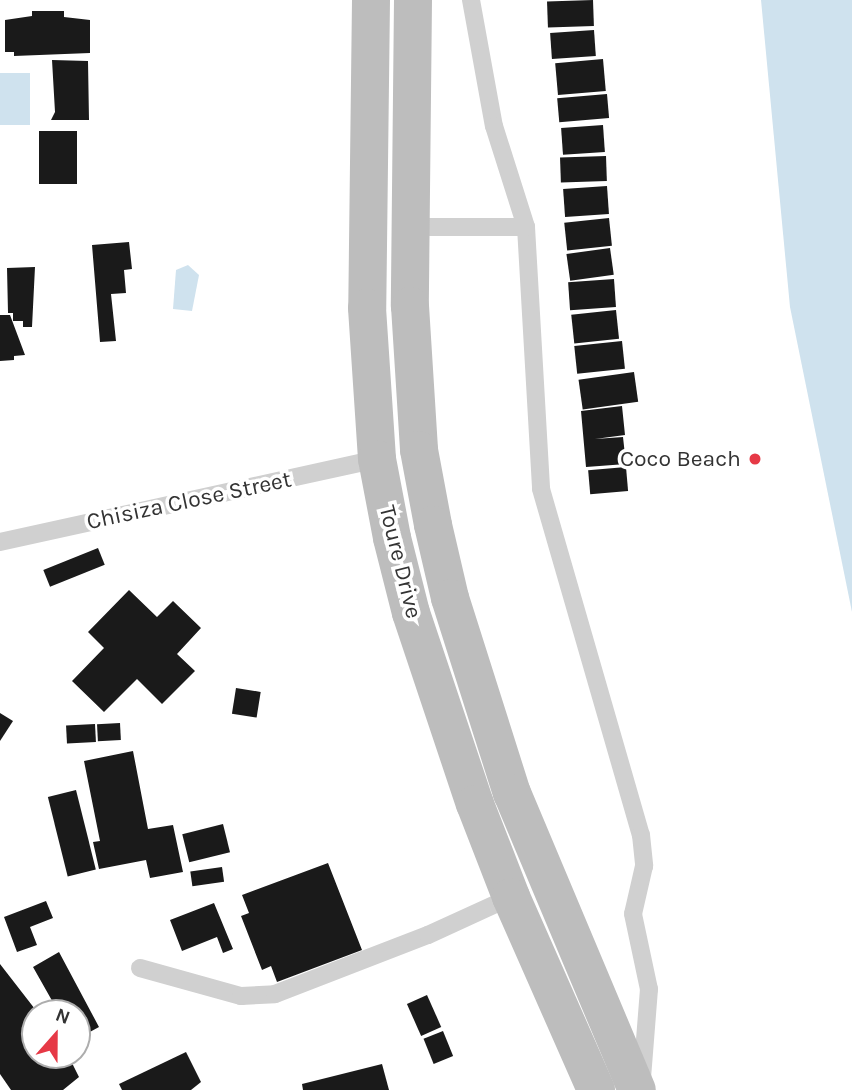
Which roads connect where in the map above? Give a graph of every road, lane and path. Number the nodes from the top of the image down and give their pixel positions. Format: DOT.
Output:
graph roads {
  1 [pos="371,0"];
  2 [pos="413,0"];
  3 [pos="471,0"];
  4 [pos="410,227"];
  5 [pos="526,228"];
  6 [pos="377,459"];
  7 [pos="0,542"];
  8 [pos="510,897"];
  9 [pos="140,968"];
  10 [pos="596,1090"];
  11 [pos="638,1090"];
  1 -- 6 [label="main road, Toure Drive"];
  2 -- 4 [label="main road, Toure Drive"];
  3 -- 5 [label="lane"];
  4 -- 5 [label="lane"];
  4 -- 11 [label="main road, Toure Drive"];
  5 -- 11 [label="lane"];
  6 -- 7 [label="lane, Chisiza Close Street"];
  6 -- 8 [label="main road, Toure Drive"];
  8 -- 9 [label="lane"];
  8 -- 10 [label="main road, Toure Drive"];
}
